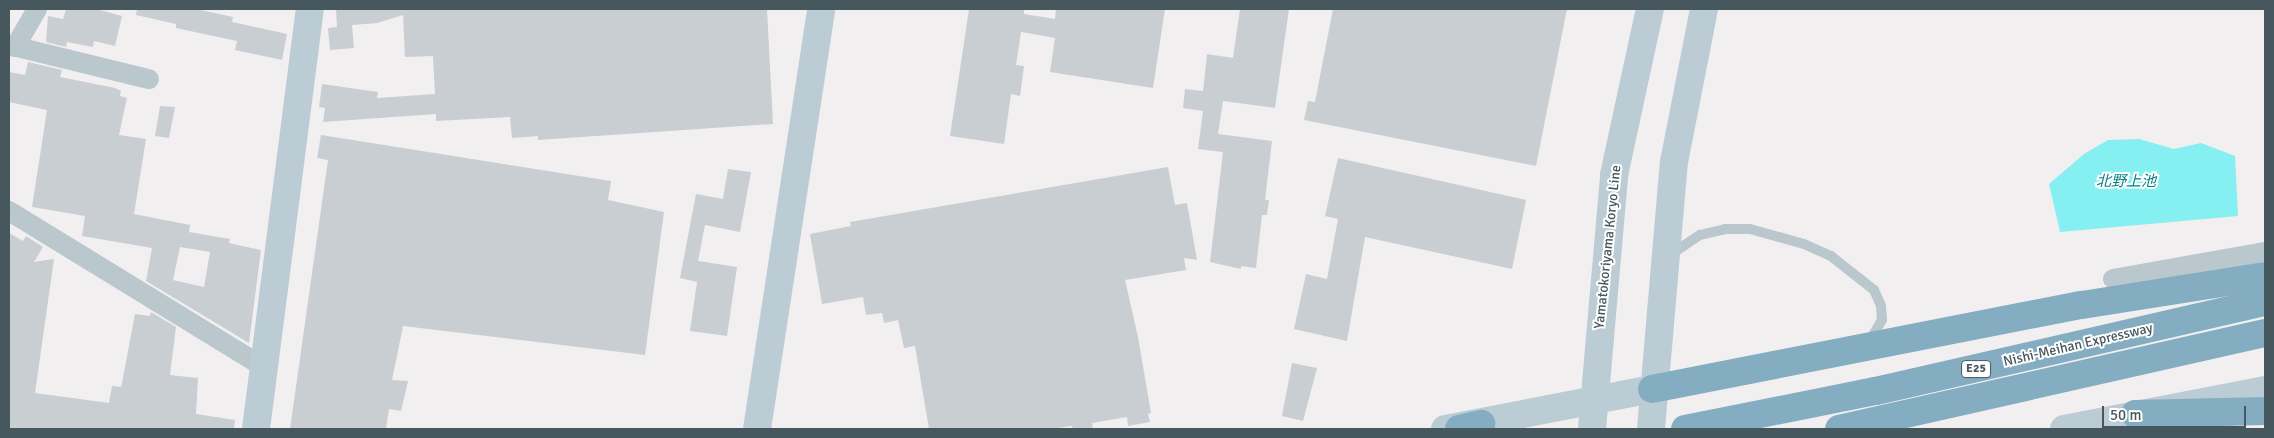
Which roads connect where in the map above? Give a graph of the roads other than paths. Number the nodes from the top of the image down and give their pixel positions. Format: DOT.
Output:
graph roads {
  1 [pos="37,9"];
  2 [pos="310,9"];
  3 [pos="821,9"];
  4 [pos="1650,9"];
  5 [pos="1704,9"];
  6 [pos="12,46"];
  7 [pos="149,79"];
  8 [pos="9,211"];
  9 [pos="2265,252"];
  10 [pos="1666,258"];
  11 [pos="2265,276"];
  12 [pos="2113,280"];
  13 [pos="2265,302"];
  14 [pos="2265,333"];
  15 [pos="1862,348"];
  16 [pos="2265,353"];
  17 [pos="264,367"];
  18 [pos="1652,389"];
  19 [pos="2265,390"];
  20 [pos="1594,401"];
  21 [pos="2265,411"];
  22 [pos="2135,414"];
  23 [pos="1470,427"];
  24 [pos="256,429"];
  25 [pos="757,429"];
  26 [pos="1445,429"];
  27 [pos="1592,429"];
  28 [pos="1651,429"];
  29 [pos="1685,429"];
  30 [pos="1839,429"];
  31 [pos="1850,429"];
  32 [pos="2064,429"];
  1 -- 6 [label="street"];
  2 -- 17 [label="street"];
  3 -- 25 [label="street"];
  4 -- 20 [label="street, Yamatokoriyama Koryo Line"];
  5 -- 10 [label="street"];
  6 -- 7 [label="street"];
  8 -- 17 [label="street"];
  9 -- 12 [label="street"];
  10 -- 15 [label="lane"];
  10 -- 18 [label="street"];
  11 -- 15 [label="highway"];
  13 -- 29 [label="highway, Nishi-Meihan Expressway / E25"];
  14 -- 30 [label="highway, E25"];
  15 -- 18 [label="highway"];
  16 -- 31 [label="highway"];
  17 -- 24 [label="street"];
  18 -- 20 [label="street"];
  18 -- 28 [label="street"];
  19 -- 22 [label="street"];
  20 -- 23 [label="street"];
  20 -- 27 [label="street, Yamatokoriyama Koryo Line"];
  21 -- 22 [label="highway"];
  22 -- 32 [label="street"];
  23 -- 26 [label="street"];
}
